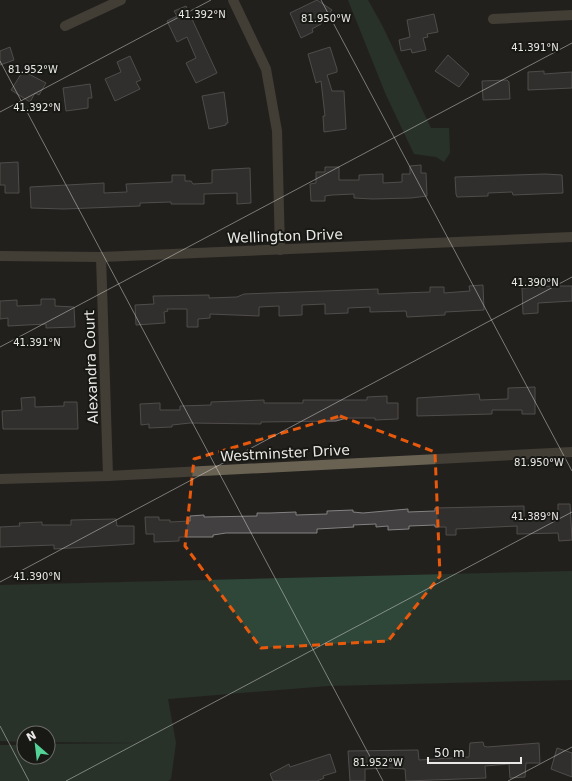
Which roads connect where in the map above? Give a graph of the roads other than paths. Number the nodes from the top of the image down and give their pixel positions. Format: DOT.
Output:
graph roads {
  1 [pos="121,0"];
  2 [pos="233,0"];
  3 [pos="572,15"];
  4 [pos="493,19"];
  5 [pos="65,26"];
  6 [pos="572,237"];
  7 [pos="280,250"];
  8 [pos="0,256"];
  9 [pos="101,256"];
  10 [pos="572,452"];
  11 [pos="108,476"];
  12 [pos="0,479"];
  1 -- 5 [label="street"];
  2 -- 7 [label="street"];
  3 -- 4 [label="street"];
  6 -- 7 [label="street, Wellington Drive"];
  7 -- 9 [label="street, Wellington Drive"];
  8 -- 9 [label="street, Wellington Drive"];
  9 -- 11 [label="street, Alexandra Court"];
  10 -- 11 [label="street, Westminster Drive"];
  11 -- 12 [label="street, Westminster Drive"];
}
